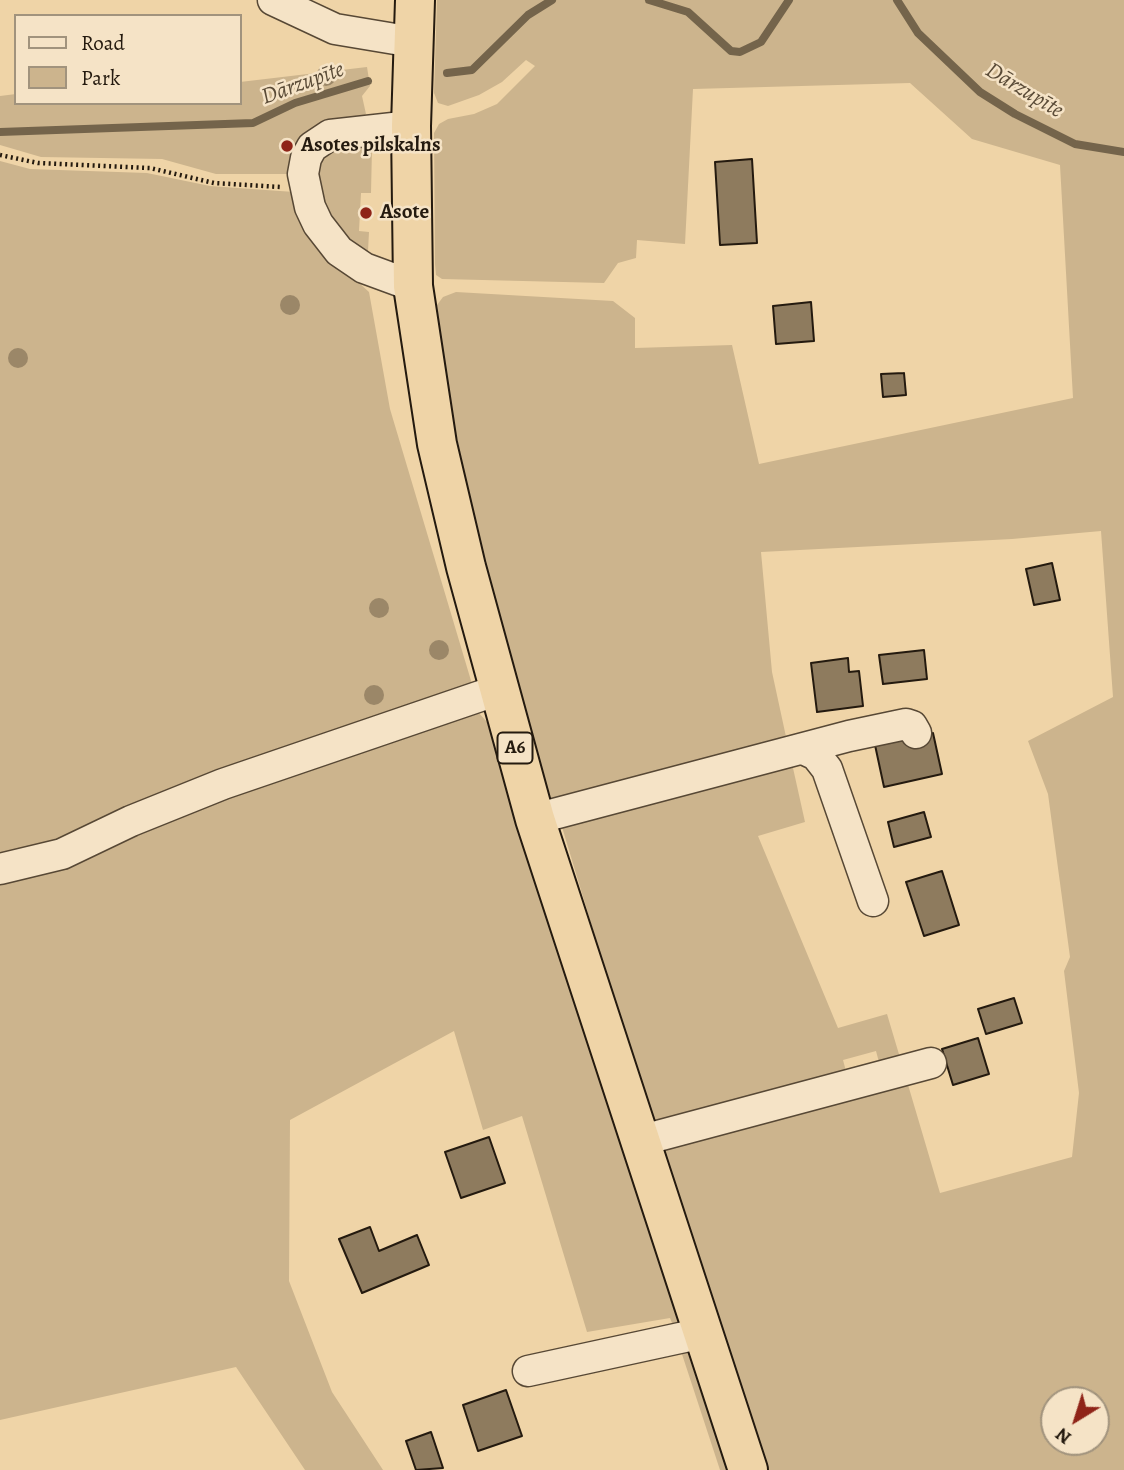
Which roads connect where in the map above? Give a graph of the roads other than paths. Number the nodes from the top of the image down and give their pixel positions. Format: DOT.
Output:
graph roads {
  1 [pos="273,0"];
  2 [pos="415,0"];
  3 [pos="413,42"];
  4 [pos="411,126"];
  5 [pos="413,286"];
  6 [pos="498,690"];
  7 [pos="916,733"];
  8 [pos="803,749"];
  9 [pos="535,819"];
  10 [pos="0,869"];
  11 [pos="873,901"];
  12 [pos="931,1063"];
  13 [pos="639,1140"];
  14 [pos="703,1333"];
  15 [pos="528,1371"];
  16 [pos="748,1470"];
  1 -- 3 [label="lane"];
  2 -- 3 [label="highway, A6"];
  3 -- 4 [label="highway, A6"];
  4 -- 5 [label="highway, A6"];
  4 -- 5 [label="lane"];
  5 -- 6 [label="highway, A6"];
  6 -- 9 [label="highway, A6"];
  6 -- 10 [label="lane"];
  7 -- 8 [label="lane"];
  8 -- 9 [label="lane"];
  8 -- 11 [label="lane"];
  9 -- 13 [label="highway, A6"];
  12 -- 13 [label="lane"];
  13 -- 14 [label="highway, A6"];
  14 -- 15 [label="lane"];
  14 -- 16 [label="highway, A6"];
}
